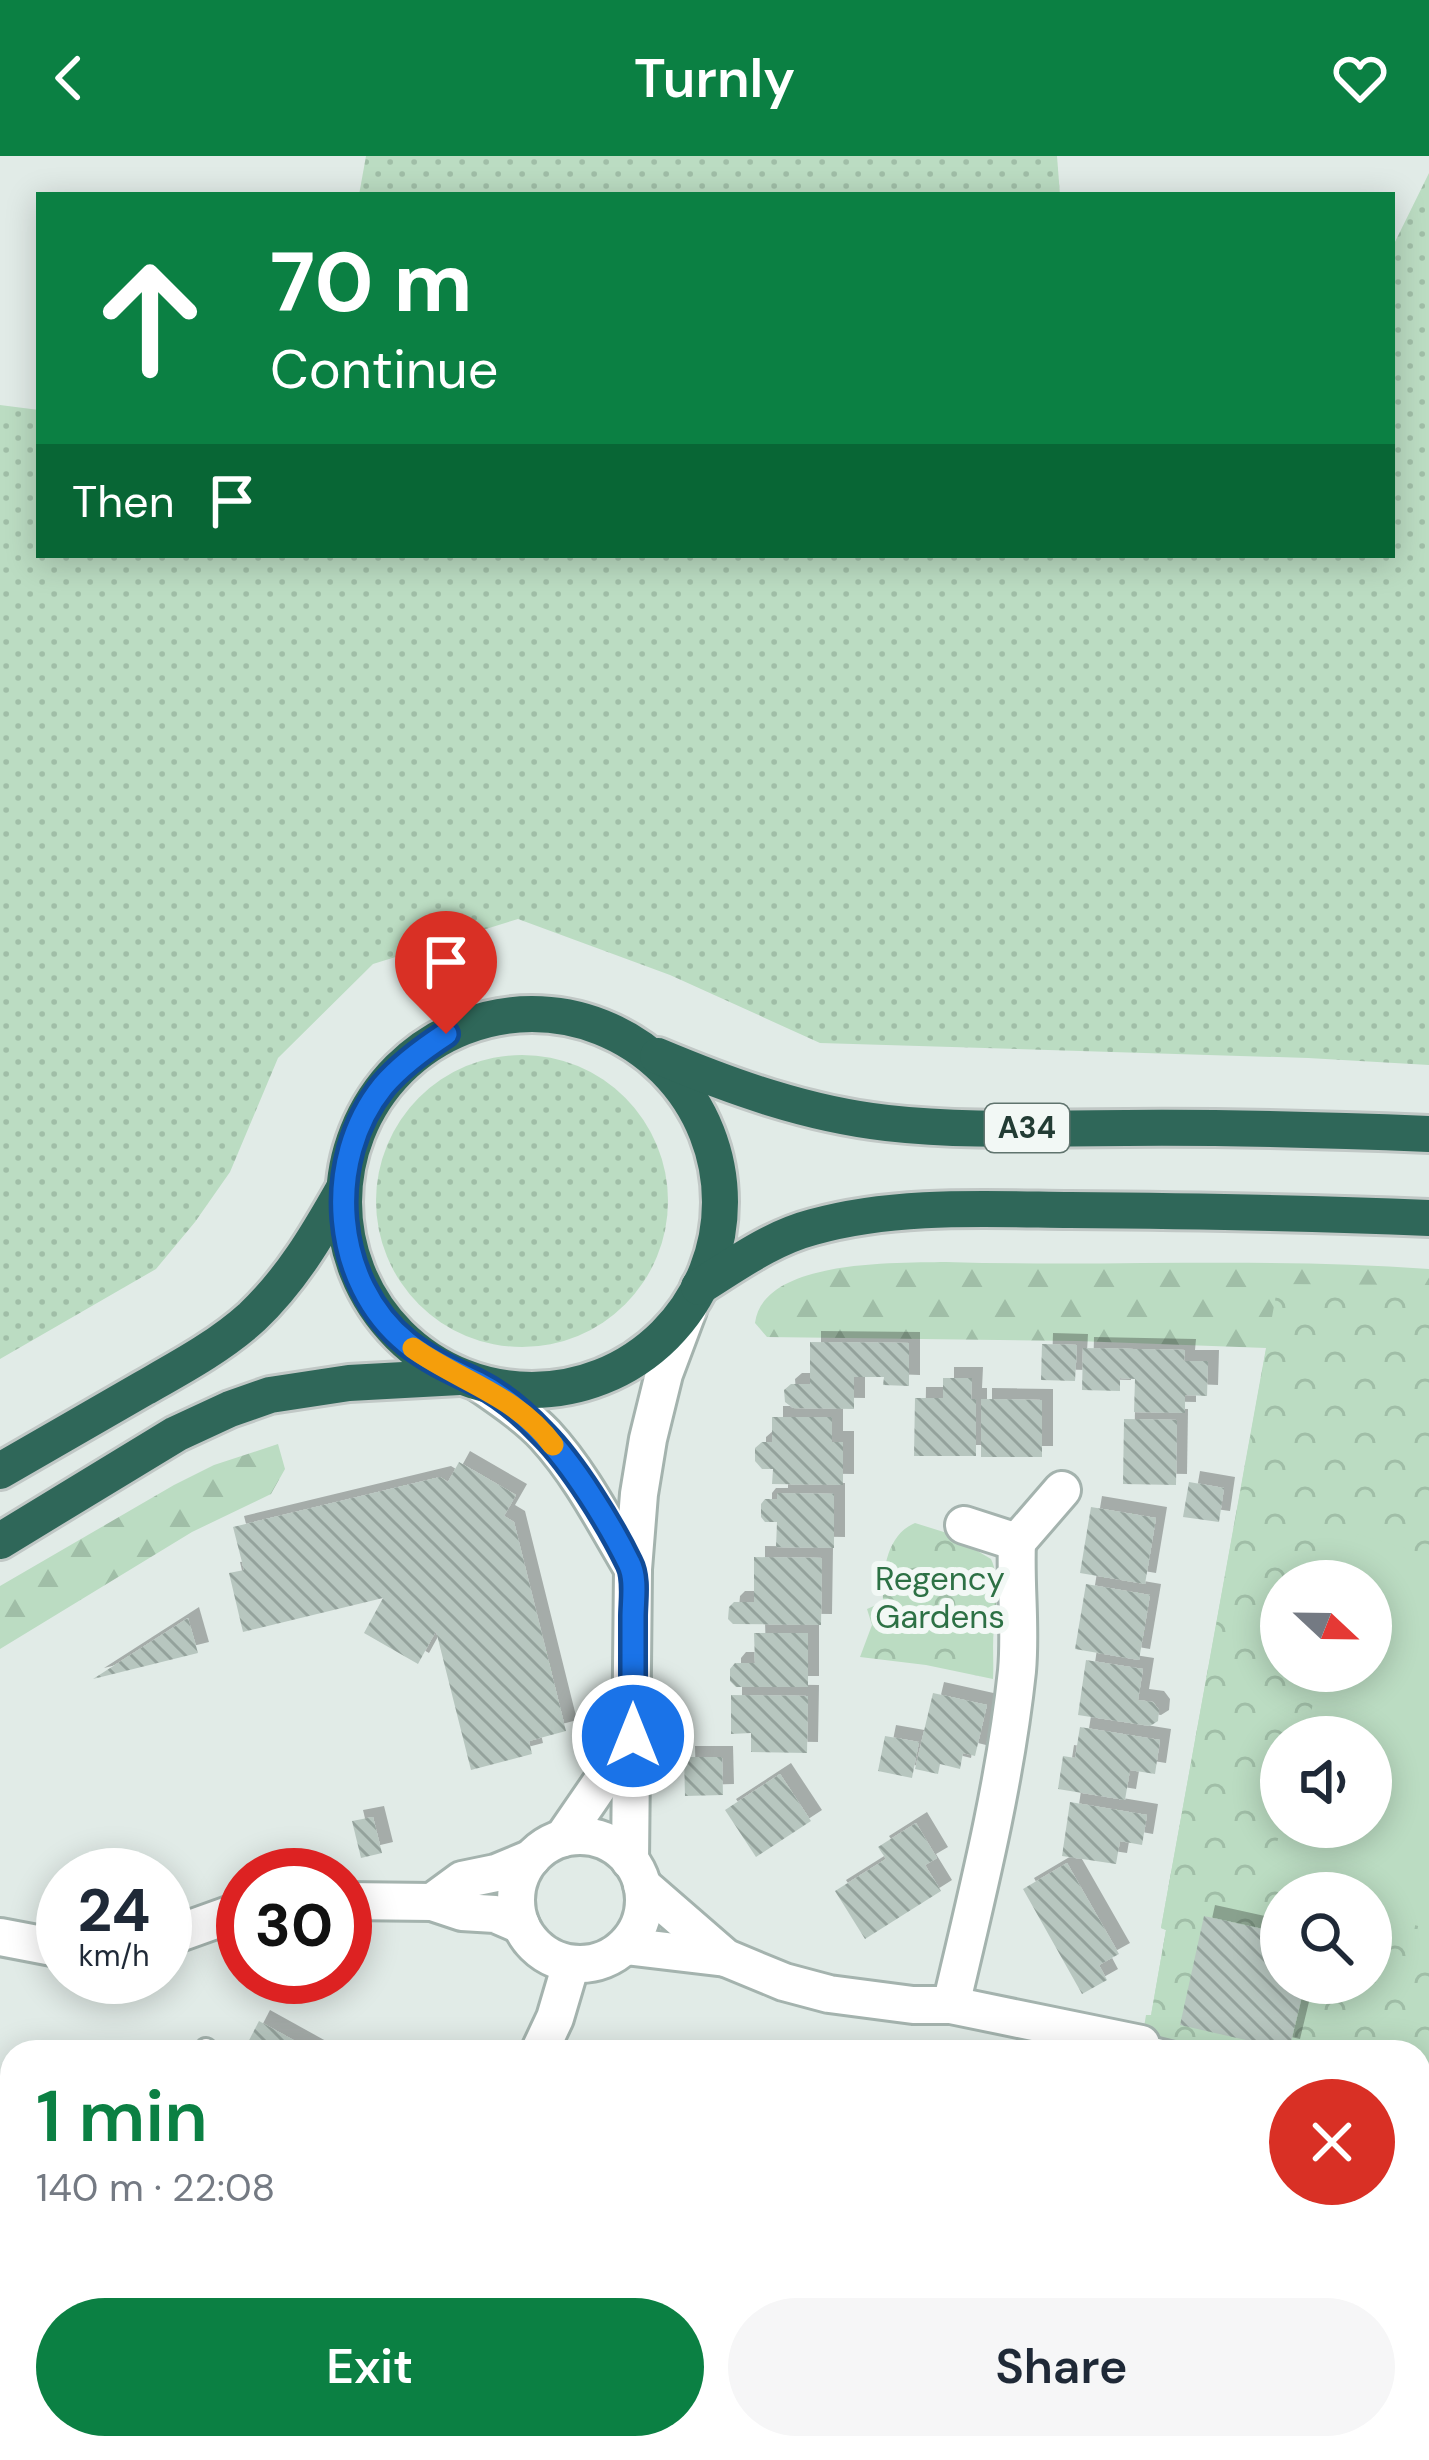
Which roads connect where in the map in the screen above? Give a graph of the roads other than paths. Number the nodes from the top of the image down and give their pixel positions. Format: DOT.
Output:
graph roads {
  1 [pos="638,1047"];
  2 [pos="1429,1134"];
  3 [pos="344,1188"];
  4 [pos="1429,1218"];
  5 [pos="694,1298"];
  6 [pos="469,1380"];
  7 [pos="0,1471"];
  8 [pos="1062,1490"];
  9 [pos="964,1525"];
  10 [pos="0,1541"];
  11 [pos="1017,1542"];
  12 [pos="633,1569"];
  13 [pos="633,1736"];
  14 [pos="548,1848"];
  15 [pos="636,1873"];
  16 [pos="372,1901"];
  17 [pos="432,1902"];
  18 [pos="521,1925"];
  19 [pos="0,1937"];
  20 [pos="36,1944"];
  21 [pos="625,1946"];
  22 [pos="726,1958"];
  23 [pos="571,1964"];
  24 [pos="952,2005"];
  25 [pos="544,2040"];
  26 [pos="1120,2040"];
  1 -- 2 [label="highway, A34"];
  1 -- 3 [label="highway, A34"];
  1 -- 5 [label="highway, A34"];
  3 -- 6 [label="highway, A34"];
  3 -- 7 [label="highway, A34"];
  4 -- 5 [label="highway, A34"];
  5 -- 6 [label="highway, A34"];
  5 -- 12 [label="street"];
  6 -- 10 [label="highway, A34"];
  6 -- 12 [label="street"];
  8 -- 11 [label="street"];
  9 -- 11 [label="street"];
  11 -- 24 [label="street"];
  12 -- 13 [label="street"];
  13 -- 14 [label="street"];
  13 -- 15 [label="street"];
  14 -- 15 [label="street"];
  14 -- 17 [label="street"];
  14 -- 18 [label="street"];
  15 -- 21 [label="street"];
  15 -- 22 [label="street"];
  16 -- 17 [label="street"];
  17 -- 18 [label="street"];
  18 -- 23 [label="street"];
  19 -- 20 [label="street"];
  21 -- 22 [label="street"];
  21 -- 23 [label="street"];
  22 -- 24 [label="street"];
  23 -- 25 [label="street"];
  24 -- 26 [label="street"];
}
